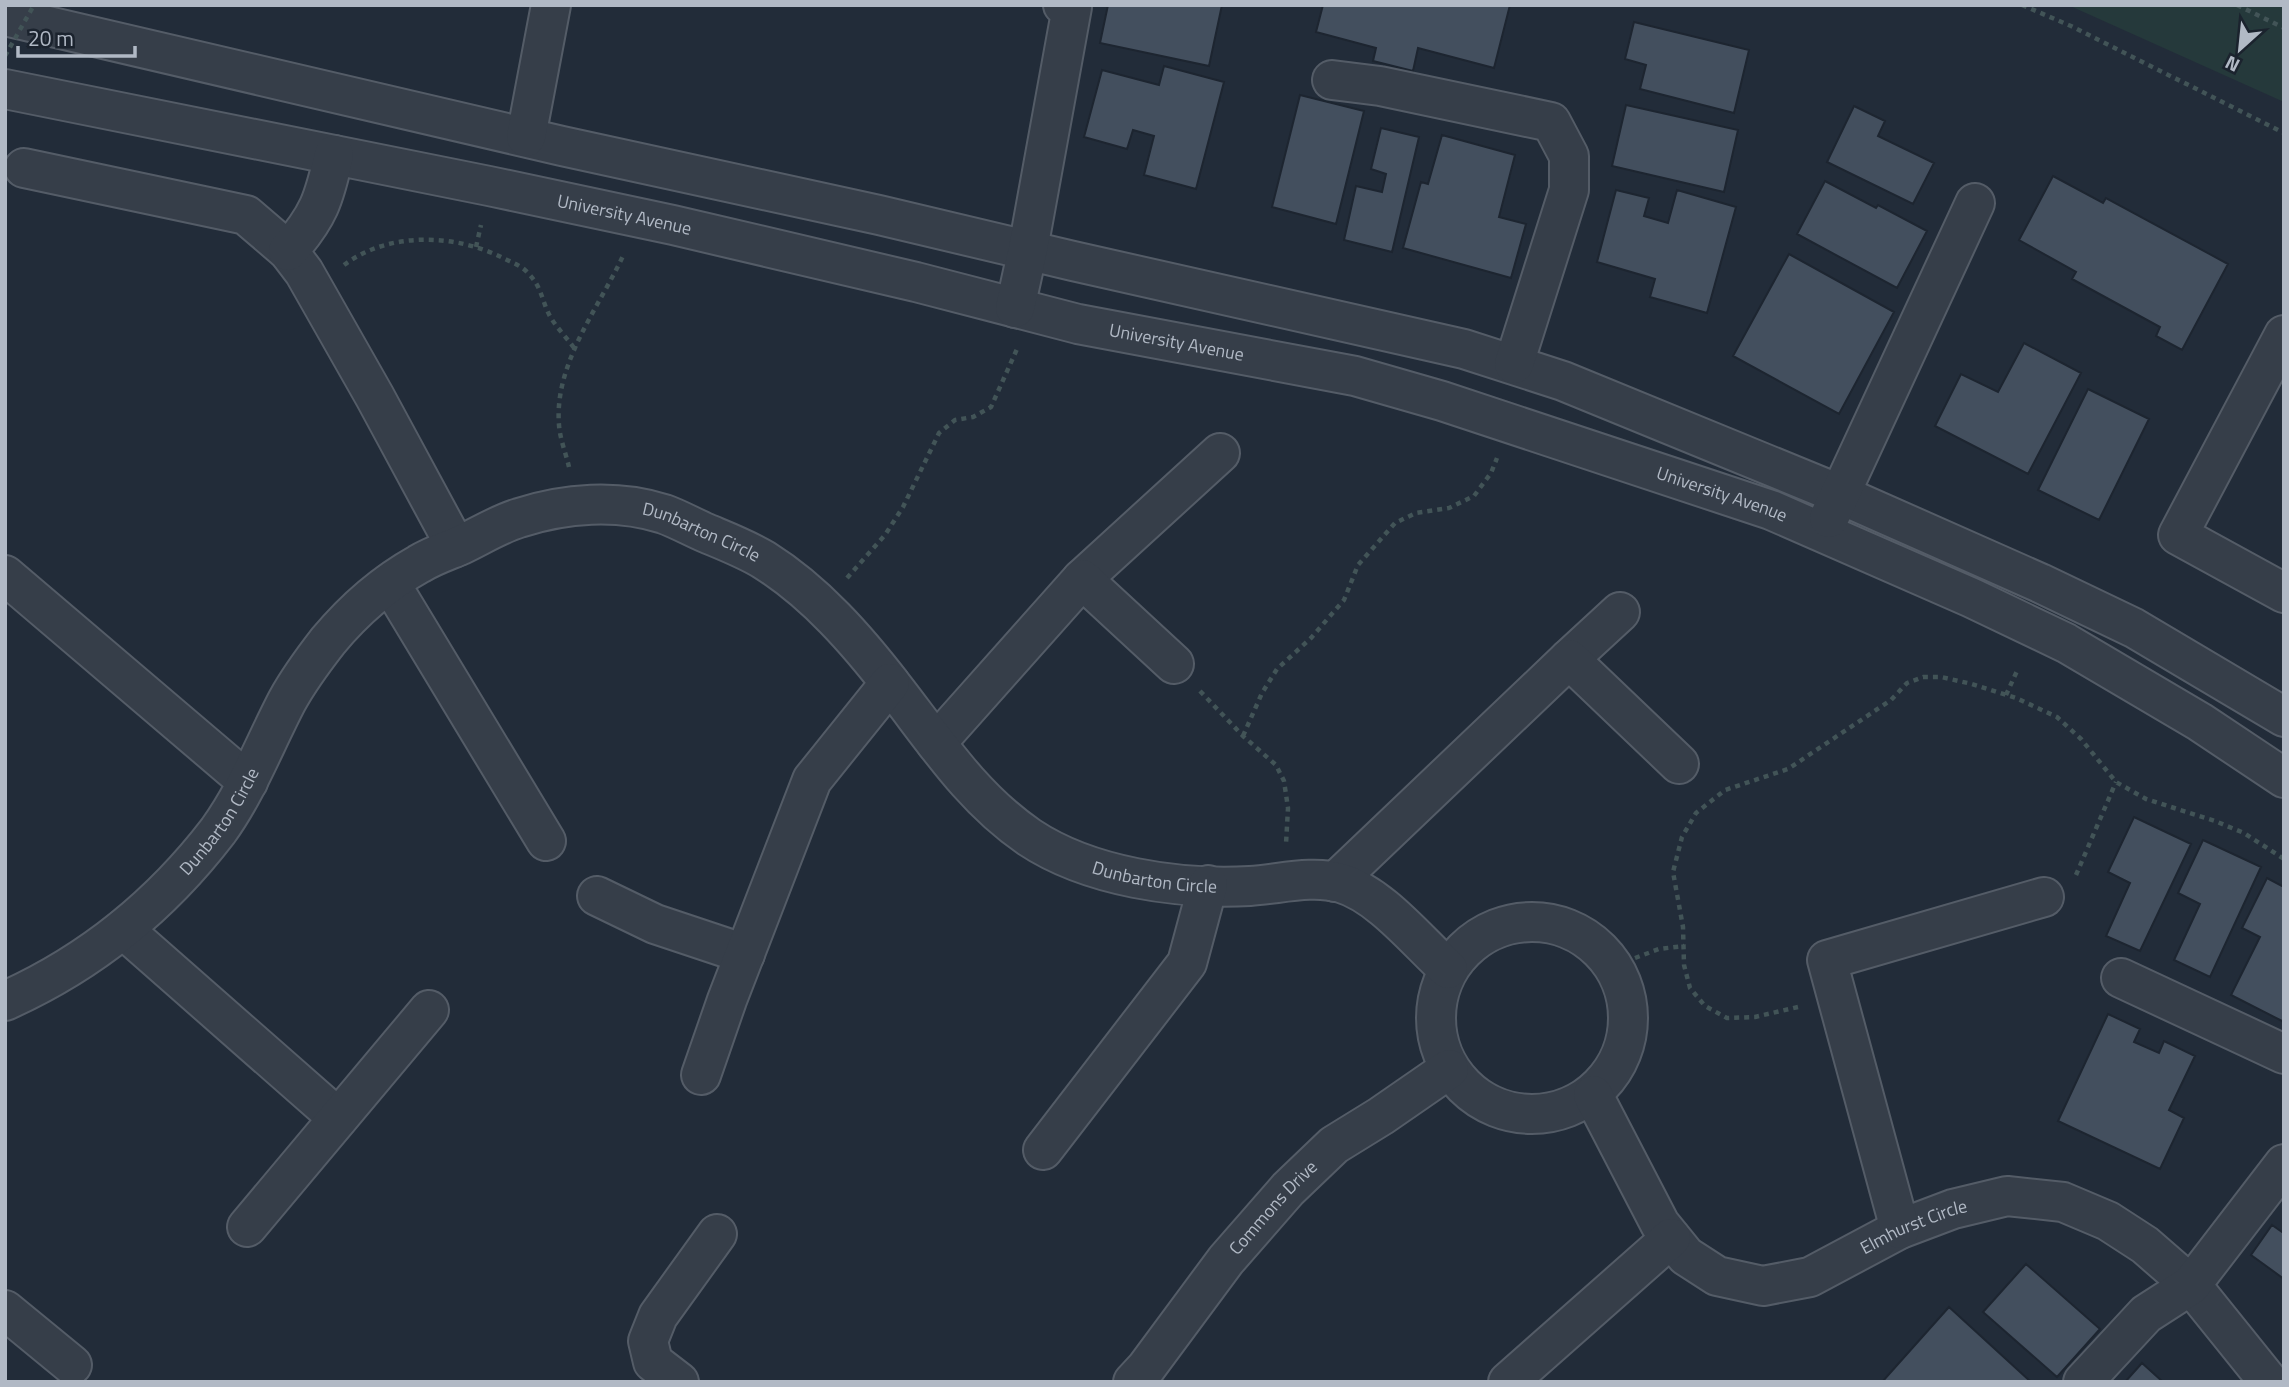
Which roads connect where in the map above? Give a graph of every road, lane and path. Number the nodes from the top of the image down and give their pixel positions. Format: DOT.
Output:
graph roads {
  1 [pos="34,5"];
  2 [pos="551,5"];
  3 [pos="1063,5"];
  4 [pos="2022,5"];
  5 [pos="2237,5"];
  6 [pos="5,16"];
  7 [pos="2284,28"];
  8 [pos="5,56"];
  9 [pos="1332,80"];
  10 [pos="5,89"];
  11 [pos="2284,133"];
  12 [pos="526,137"];
  13 [pos="334,155"];
  14 [pos="24,168"];
  15 [pos="1975,203"];
  16 [pos="481,225"];
  17 [pos="476,247"];
  18 [pos="1028,249"];
  19 [pos="288,251"];
  20 [pos="624,256"];
  21 [pos="313,289"];
  22 [pos="1017,325"];
  23 [pos="2284,335"];
  24 [pos="575,348"];
  25 [pos="1514,364"];
  26 [pos="1220,453"];
  27 [pos="1497,457"];
  28 [pos="1839,494"];
  29 [pos="579,505"];
  30 [pos="1822,532"];
  31 [pos="456,547"];
  32 [pos="5,575"];
  33 [pos="1082,579"];
  34 [pos="390,583"];
  35 [pos="2282,588"];
  36 [pos="822,607"];
  37 [pos="1620,612"];
  38 [pos="1569,659"];
  39 [pos="1174,664"];
  40 [pos="2017,671"];
  41 [pos="890,683"];
  42 [pos="2006,695"];
  43 [pos="2284,716"];
  44 [pos="1243,736"];
  45 [pos="936,743"];
  46 [pos="1679,764"];
  47 [pos="2284,778"];
  48 [pos="248,782"];
  49 [pos="2116,782"];
  50 [pos="547,841"];
  51 [pos="2284,859"];
  52 [pos="1335,882"];
  53 [pos="1282,883"];
  54 [pos="1208,885"];
  55 [pos="597,896"];
  56 [pos="2044,897"];
  57 [pos="123,929"];
  58 [pos="1684,946"];
  59 [pos="745,954"];
  60 [pos="1635,958"];
  61 [pos="1448,969"];
  62 [pos="2121,978"];
  63 [pos="1837,997"];
  64 [pos="5,1001"];
  65 [pos="429,1010"];
  66 [pos="2284,1054"];
  67 [pos="1449,1069"];
  68 [pos="701,1075"];
  69 [pos="1593,1095"];
  70 [pos="338,1118"];
  71 [pos="1043,1150"];
  72 [pos="2284,1164"];
  73 [pos="247,1227"];
  74 [pos="1900,1229"];
  75 [pos="717,1234"];
  76 [pos="1671,1238"];
  77 [pos="2191,1285"];
  78 [pos="5,1310"];
  79 [pos="72,1365"];
  80 [pos="679,1382"];
  81 [pos="1133,1382"];
  82 [pos="1508,1382"];
  83 [pos="2083,1382"];
  84 [pos="2269,1382"];
  1 -- 8 [label="path, bridge"];
  2 -- 12 [label="street"];
  3 -- 18 [label="street"];
  4 -- 11 [label="path"];
  5 -- 7 [label="path"];
  6 -- 12 [label="street"];
  9 -- 25 [label="street"];
  10 -- 13 [label="street, University Avenue"];
  12 -- 18 [label="street"];
  13 -- 19 [label="street"];
  13 -- 22 [label="street, University Avenue"];
  14 -- 19 [label="street"];
  15 -- 28 [label="street"];
  16 -- 17 [label="path"];
  17 -- 21 [label="path"];
  17 -- 24 [label="path"];
  18 -- 22 [label="street"];
  18 -- 25 [label="street"];
  19 -- 21 [label="street"];
  20 -- 24 [label="path"];
  21 -- 31 [label="street"];
  22 -- 30 [label="street, University Avenue"];
  22 -- 36 [label="path"];
  23 -- 35 [label="street"];
  24 -- 29 [label="path"];
  25 -- 28 [label="street"];
  26 -- 33 [label="street"];
  27 -- 44 [label="path"];
  28 -- 30 [label="street"];
  28 -- 43 [label="street"];
  29 -- 31 [label="street, Dunbarton Circle"];
  29 -- 36 [label="street, Dunbarton Circle"];
  30 -- 47 [label="street, University Avenue"];
  31 -- 34 [label="street, Dunbarton Circle"];
  32 -- 48 [label="street"];
  33 -- 39 [label="street"];
  33 -- 45 [label="street"];
  34 -- 48 [label="street, Dunbarton Circle"];
  34 -- 50 [label="street"];
  36 -- 41 [label="street, Dunbarton Circle"];
  37 -- 38 [label="street"];
  38 -- 46 [label="street"];
  38 -- 52 [label="street"];
  39 -- 44 [label="path"];
  40 -- 42 [label="path"];
  41 -- 45 [label="street, Dunbarton Circle"];
  41 -- 59 [label="street"];
  42 -- 49 [label="path"];
  42 -- 58 [label="path"];
  44 -- 53 [label="path"];
  45 -- 54 [label="street, Dunbarton Circle"];
  48 -- 57 [label="street, Dunbarton Circle"];
  49 -- 51 [label="path"];
  49 -- 56 [label="path"];
  52 -- 53 [label="street, Dunbarton Circle"];
  52 -- 61 [label="street, Dunbarton Circle"];
  53 -- 54 [label="street, Dunbarton Circle"];
  54 -- 71 [label="street"];
  55 -- 59 [label="street"];
  56 -- 63 [label="street"];
  57 -- 64 [label="street, Dunbarton Circle"];
  57 -- 70 [label="street"];
  58 -- 60 [label="path"];
  58 -- 63 [label="path"];
  59 -- 68 [label="street"];
  61 -- 67 [label="street"];
  61 -- 69 [label="street"];
  62 -- 66 [label="street"];
  63 -- 74 [label="street"];
  65 -- 70 [label="street"];
  67 -- 69 [label="street"];
  67 -- 81 [label="street, Commons Drive"];
  69 -- 76 [label="street, Elmhurst Circle"];
  70 -- 73 [label="street"];
  72 -- 77 [label="street"];
  74 -- 76 [label="street, Elmhurst Circle"];
  74 -- 77 [label="street, Elmhurst Circle"];
  75 -- 80 [label="street"];
  76 -- 82 [label="street"];
  77 -- 83 [label="street"];
  77 -- 84 [label="street, Elmhurst Circle"];
  78 -- 79 [label="street"];
}
